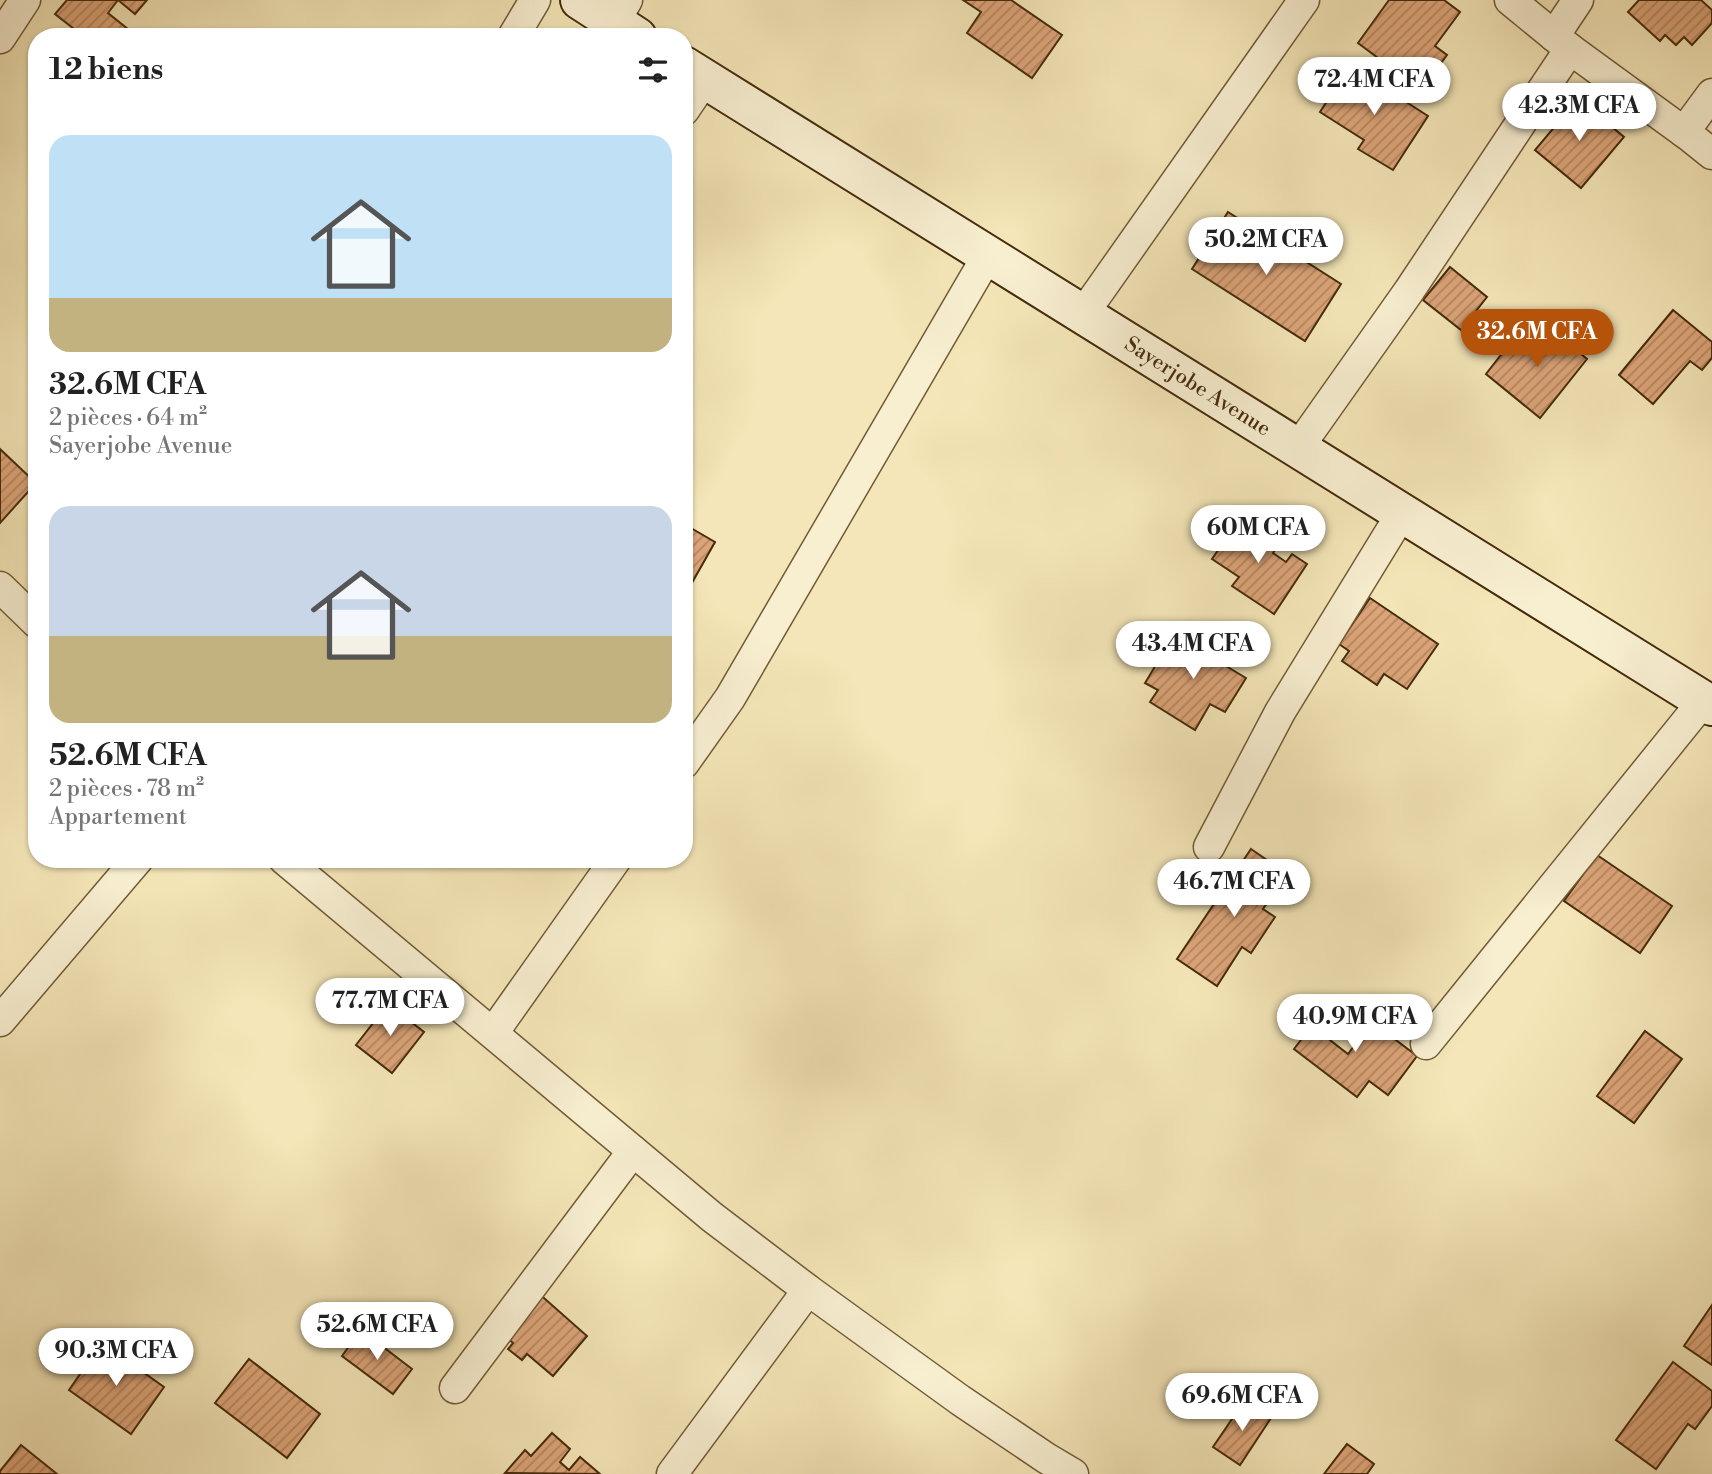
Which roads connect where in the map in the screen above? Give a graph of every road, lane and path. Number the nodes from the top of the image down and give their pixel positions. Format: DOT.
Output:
graph roads {
  1 [pos="25,0"];
  2 [pos="535,0"];
  3 [pos="580,0"];
  4 [pos="1304,0"];
  5 [pos="1510,0"];
  6 [pos="1578,0"];
  7 [pos="626,20"];
  8 [pos="518,28"];
  9 [pos="0,38"];
  10 [pos="1562,42"];
  11 [pos="695,72"];
  12 [pos="1712,94"];
  13 [pos="1684,132"];
  14 [pos="1712,154"];
  15 [pos="988,255"];
  16 [pos="1083,314"];
  17 [pos="1298,448"];
  18 [pos="1402,513"];
  19 [pos="0,587"];
  20 [pos="28,614"];
  21 [pos="1708,703"];
  22 [pos="693,749"];
  23 [pos="1209,847"];
  24 [pos="130,868"];
  25 [pos="295,868"];
  26 [pos="610,868"];
  27 [pos="0,1021"];
  28 [pos="493,1033"];
  29 [pos="1426,1044"];
  30 [pos="633,1151"];
  31 [pos="808,1290"];
  32 [pos="455,1388"];
  33 [pos="672,1474"];
  34 [pos="1073,1474"];
  1 -- 9 [label="street"];
  2 -- 8 [label="street"];
  3 -- 7 [label="street"];
  4 -- 16 [label="street"];
  5 -- 10 [label="street"];
  6 -- 10 [label="street"];
  10 -- 13 [label="street"];
  10 -- 17 [label="street"];
  11 -- 15 [label="street, Sayerjobe Avenue"];
  12 -- 13 [label="street"];
  13 -- 14 [label="street"];
  15 -- 16 [label="street, Sayerjobe Avenue"];
  15 -- 22 [label="street"];
  16 -- 17 [label="street, Sayerjobe Avenue"];
  17 -- 18 [label="street, Sayerjobe Avenue"];
  18 -- 21 [label="street, Sayerjobe Avenue"];
  18 -- 23 [label="street"];
  19 -- 20 [label="street"];
  21 -- 29 [label="street"];
  24 -- 27 [label="street"];
  25 -- 28 [label="street"];
  26 -- 28 [label="street"];
  28 -- 30 [label="street"];
  30 -- 31 [label="street"];
  30 -- 32 [label="street"];
  31 -- 33 [label="street"];
  31 -- 34 [label="street"];
}
